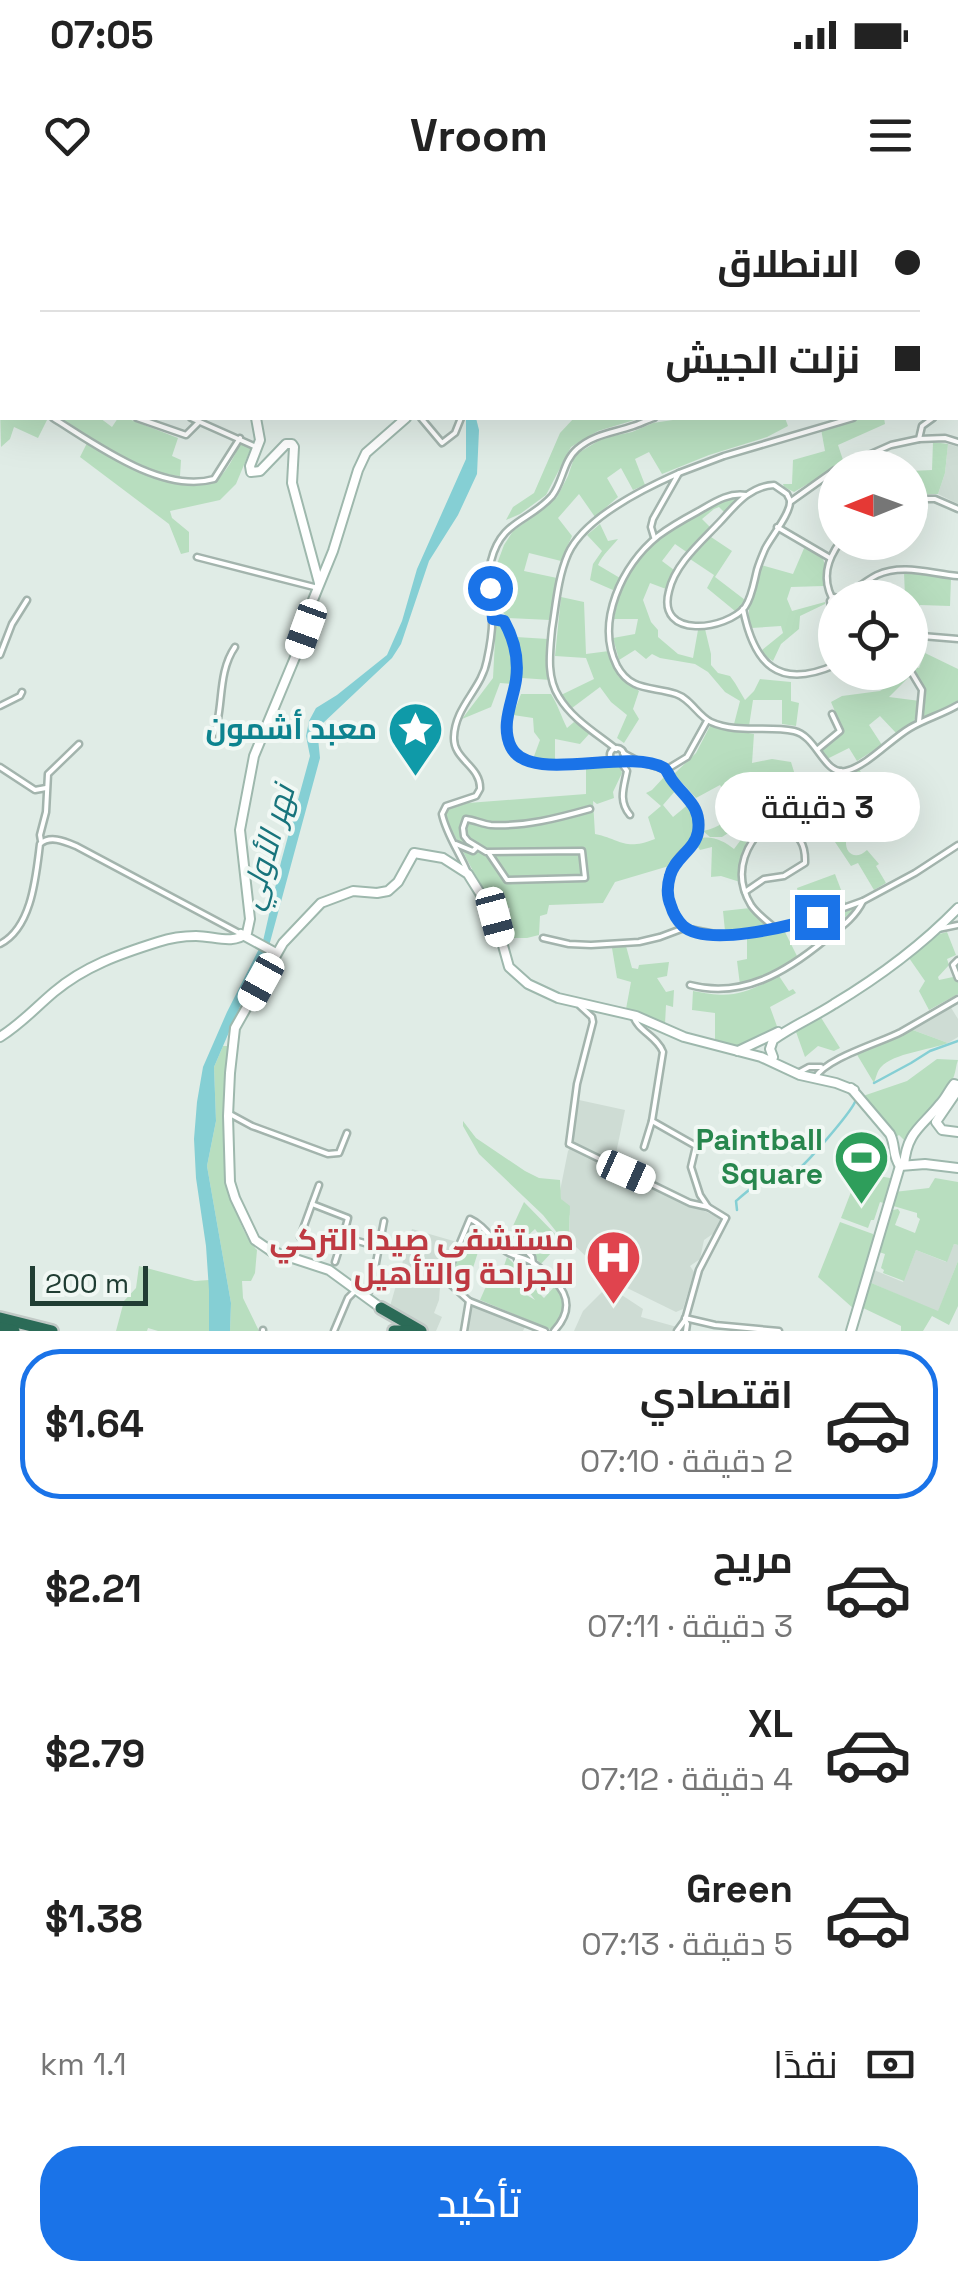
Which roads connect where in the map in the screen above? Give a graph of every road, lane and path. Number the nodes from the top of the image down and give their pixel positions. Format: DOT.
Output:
graph roads {
  1 [pos="136,200"];
  2 [pos="148,200"];
  3 [pos="174,200"];
  4 [pos="56,420"];
  5 [pos="142,420"];
  6 [pos="194,420"];
  7 [pos="256,420"];
  8 [pos="404,420"];
  9 [pos="423,420"];
  10 [pos="459,420"];
  11 [pos="649,420"];
  12 [pos="846,420"];
  13 [pos="930,420"];
  14 [pos="199,422"];
  15 [pos="240,438"];
  16 [pos="918,439"];
  17 [pos="958,442"];
  18 [pos="258,448"];
  19 [pos="880,450"];
  20 [pos="679,473"];
  21 [pos="818,482"];
  22 [pos="746,495"];
  23 [pos="928,499"];
  24 [pos="790,502"];
  25 [pos="958,508"];
  26 [pos="777,528"];
  27 [pos="655,539"];
  28 [pos="818,551"];
  29 [pos="197,557"];
  30 [pos="958,576"];
  31 [pos="869,580"];
  32 [pos="318,585"];
  33 [pos="27,600"];
  34 [pos="742,610"];
  35 [pos="493,619"];
  36 [pos="928,636"];
  37 [pos="958,639"];
  38 [pos="235,647"];
  39 [pos="0,655"];
  40 [pos="818,671"];
  41 [pos="921,690"];
  42 [pos="22,692"];
  43 [pos="958,705"];
  44 [pos="0,706"];
  45 [pos="832,714"];
  46 [pos="708,721"];
  47 [pos="919,724"];
  48 [pos="210,741"];
  49 [pos="78,744"];
  50 [pos="616,748"];
  51 [pos="818,749"];
  52 [pos="623,753"];
  53 [pos="612,760"];
  54 [pos="620,761"];
  55 [pos="640,762"];
  56 [pos="0,767"];
  57 [pos="667,769"];
  58 [pos="841,771"];
  59 [pos="46,788"];
  60 [pos="590,809"];
  61 [pos="630,815"];
  62 [pos="775,819"];
  63 [pos="41,842"];
  64 [pos="456,844"];
  65 [pos="958,845"];
  66 [pos="477,847"];
  67 [pos="488,852"];
  68 [pos="468,874"];
  69 [pos="745,892"];
  70 [pos="864,900"];
  71 [pos="958,908"];
  72 [pos="958,925"];
  73 [pos="684,928"];
  74 [pos="775,928"];
  75 [pos="938,929"];
  76 [pos="245,935"];
  77 [pos="543,938"];
  78 [pos="0,944"];
  79 [pos="274,950"];
  80 [pos="958,960"];
  81 [pos="958,978"];
  82 [pos="690,985"];
  83 [pos="958,999"];
  84 [pos="579,1004"];
  85 [pos="632,1015"];
  86 [pos="0,1037"];
  87 [pos="770,1046"];
  88 [pos="755,1052"];
  89 [pos="825,1067"];
  90 [pos="786,1068"];
  91 [pos="798,1072"];
  92 [pos="815,1079"];
  93 [pos="228,1113"];
  94 [pos="652,1121"];
  95 [pos="958,1132"];
  96 [pos="347,1134"];
  97 [pos="644,1147"];
  98 [pos="902,1165"];
  99 [pos="958,1168"];
  100 [pos="319,1185"];
  101 [pos="312,1204"];
  102 [pos="708,1207"];
  103 [pos="384,1221"];
  104 [pos="300,1237"];
  105 [pos="343,1237"];
  106 [pos="379,1247"];
  107 [pos="511,1254"];
  108 [pos="336,1262"];
  109 [pos="535,1266"];
  110 [pos="360,1293"];
  111 [pos="468,1301"];
  112 [pos="381,1308"];
  113 [pos="0,1318"];
  114 [pos="685,1319"];
  115 [pos="0,1328"];
  116 [pos="14,1331"];
  117 [pos="52,1331"];
  118 [pos="334,1331"];
  119 [pos="392,1331"];
  120 [pos="411,1331"];
  121 [pos="421,1331"];
  122 [pos="464,1331"];
  123 [pos="545,1331"];
  124 [pos="554,1331"];
  125 [pos="677,1331"];
  126 [pos="686,1331"];
  127 [pos="780,1331"];
  128 [pos="850,1331"];
  1 -- 2 [label="street"];
  2 -- 3 [label="street"];
  4 -- 15 [label="street"];
  5 -- 14 [label="street"];
  6 -- 14 [label="street"];
  7 -- 18 [label="street"];
  8 -- 32 [label="street"];
  9 -- 10 [label="street"];
  11 -- 35 [label="street"];
  12 -- 20 [label="street"];
  13 -- 16 [label="street"];
  14 -- 15 [label="street"];
  15 -- 18 [label="street"];
  16 -- 17 [label="street"];
  16 -- 19 [label="street"];
  18 -- 32 [label="street"];
  20 -- 27 [label="street"];
  20 -- 50 [label="street"];
  21 -- 24 [label="street"];
  22 -- 24 [label="street"];
  22 -- 27 [label="street"];
  22 -- 34 [label="street"];
  23 -- 25 [label="street"];
  24 -- 26 [label="street"];
  26 -- 28 [label="street"];
  26 -- 34 [label="street"];
  27 -- 46 [label="street"];
  29 -- 32 [label="street"];
  30 -- 31 [label="street"];
  32 -- 76 [label="street"];
  33 -- 39 [label="street"];
  34 -- 40 [label="street"];
  35 -- 53 [label="street"];
  35 -- 64 [label="street"];
  36 -- 37 [label="street"];
  38 -- 48 [label="street"];
  41 -- 47 [label="street"];
  42 -- 44 [label="street"];
  43 -- 47 [label="street"];
  45 -- 51 [label="street"];
  46 -- 51 [label="street"];
  46 -- 57 [label="street"];
  47 -- 58 [label="street"];
  49 -- 59 [label="street"];
  50 -- 52 [label="street"];
  50 -- 53 [label="street"];
  51 -- 58 [label="street"];
  52 -- 54 [label="street"];
  52 -- 55 [label="street"];
  53 -- 54 [label="street"];
  54 -- 55 [label="street"];
  54 -- 61 [label="street"];
  55 -- 57 [label="street"];
  56 -- 59 [label="street"];
  57 -- 73 [label="street"];
  58 -- 62 [label="street"];
  59 -- 63 [label="street"];
  60 -- 66 [label="street"];
  62 -- 69 [label="street"];
  62 -- 69 [label="street"];
  63 -- 76 [label="street"];
  63 -- 78 [label="street"];
  64 -- 66 [label="street"];
  64 -- 68 [label="street"];
  65 -- 70 [label="street"];
  66 -- 67 [label="street"];
  67 -- 67 [label="street"];
  68 -- 79 [label="street"];
  68 -- 84 [label="street"];
  69 -- 74 [label="street"];
  70 -- 74 [label="street"];
  70 -- 82 [label="street"];
  71 -- 75 [label="street"];
  72 -- 75 [label="street"];
  73 -- 74 [label="street"];
  73 -- 77 [label="street"];
  75 -- 87 [label="street"];
  76 -- 79 [label="street"];
  76 -- 86 [label="street"];
  79 -- 93 [label="street"];
  80 -- 81 [label="street"];
  83 -- 89 [label="street"];
  84 -- 85 [label="street"];
  84 -- 102 [label="street"];
  85 -- 88 [label="street"];
  85 -- 94 [label="street"];
  87 -- 88 [label="street"];
  87 -- 88 [label="street"];
  87 -- 90 [label="street"];
  88 -- 90 [label="street"];
  89 -- 91 [label="street"];
  89 -- 92 [label="street"];
  90 -- 91 [label="street"];
  90 -- 92 [label="street"];
  91 -- 92 [label="street"];
  92 -- 98 [label="street"];
  93 -- 96 [label="street"];
  93 -- 110 [label="street"];
  94 -- 97 [label="street"];
  94 -- 102 [label="street"];
  95 -- 98 [label="street"];
  98 -- 99 [label="street"];
  98 -- 128 [label="street"];
  100 -- 101 [label="street"];
  101 -- 104 [label="street"];
  101 -- 105 [label="street"];
  102 -- 114 [label="street"];
  103 -- 106 [label="street"];
  105 -- 106 [label="street"];
  105 -- 108 [label="street"];
  106 -- 110 [label="street"];
  107 -- 109 [label="street"];
  107 -- 109 [label="street"];
  107 -- 109 [label="street"];
  107 -- 111 [label="street"];
  109 -- 124 [label="street"];
  110 -- 112 [label="street"];
  110 -- 118 [label="street"];
  111 -- 122 [label="street"];
  111 -- 123 [label="street"];
  112 -- 119 [label="highway"];
  112 -- 121 [label="highway"];
  113 -- 117 [label="highway"];
  114 -- 125 [label="street"];
  114 -- 126 [label="street"];
  114 -- 127 [label="street"];
  115 -- 116 [label="highway"];
  119 -- 120 [label="highway"];
}
